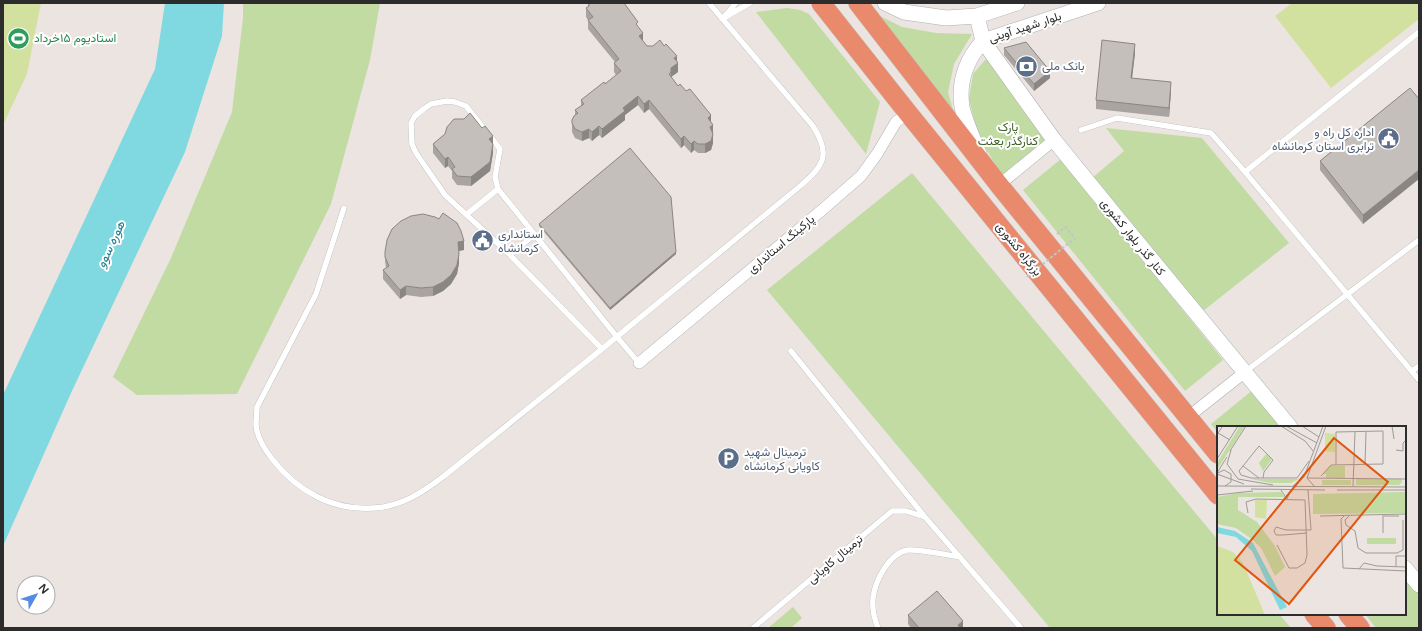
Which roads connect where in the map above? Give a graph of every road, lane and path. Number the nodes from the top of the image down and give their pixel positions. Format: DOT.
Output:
graph roads {
  1 [pos="709,3"];
  2 [pos="736,3"];
  3 [pos="750,3"];
  4 [pos="821,3"];
  5 [pos="858,3"];
  6 [pos="885,3"];
  7 [pos="1017,3"];
  8 [pos="1098,3"];
  9 [pos="977,16"];
  10 [pos="722,19"];
  11 [pos="1419,32"];
  12 [pos="983,40"];
  13 [pos="908,113"];
  14 [pos="1081,130"];
  15 [pos="1054,140"];
  16 [pos="982,161"];
  17 [pos="1245,172"];
  18 [pos="999,185"];
  19 [pos="498,189"];
  20 [pos="344,208"];
  21 [pos="467,214"];
  22 [pos="1065,228"];
  23 [pos="534,235"];
  24 [pos="1419,240"];
  25 [pos="510,255"];
  26 [pos="1027,277"];
  27 [pos="1348,294"];
  28 [pos="617,337"];
  29 [pos="602,349"];
  30 [pos="791,351"];
  31 [pos="639,363"];
  32 [pos="1419,366"];
  33 [pos="1412,371"];
  34 [pos="1245,372"];
  35 [pos="1419,380"];
  36 [pos="1188,417"];
  37 [pos="1289,426"];
  38 [pos="1217,453"];
  39 [pos="1217,494"];
  40 [pos="925,516"];
  41 [pos="960,557"];
  42 [pos="1406,569"];
  43 [pos="1419,585"];
  44 [pos="1315,615"];
  45 [pos="1349,615"];
  46 [pos="753,628"];
  47 [pos="878,628"];
  48 [pos="1021,628"];
  49 [pos="1326,628"];
  50 [pos="1360,628"];
  1 -- 10 [label="lane"];
  2 -- 10 [label="lane"];
  3 -- 10 [label="lane"];
  4 -- 13 [label="highway, بزرگراه کشوری"];
  5 -- 16 [label="highway, بزرگراه کشوری"];
  6 -- 9 [label="street"];
  7 -- 9 [label="street"];
  8 -- 12 [label="street, بلوار شهید آوینی"];
  9 -- 12 [label="street"];
  10 -- 28 [label="lane"];
  11 -- 17 [label="lane"];
  12 -- 15 [label="street, کنار گذر بلوار کشوری"];
  12 -- 16 [label="street, بلوار شهید آوینی"];
  13 -- 31 [label="street, پارکینگ استانداری"];
  13 -- 39 [label="highway, بزرگراه کشوری"];
  14 -- 17 [label="lane"];
  15 -- 18 [label="street"];
  15 -- 34 [label="street, کنار گذر بلوار کشوری"];
  16 -- 18 [label="highway, بزرگراه کشوری"];
  17 -- 27 [label="lane"];
  18 -- 36 [label="highway, بزرگراه کشوری"];
  19 -- 21 [label="lane"];
  19 -- 21 [label="lane"];
  19 -- 23 [label="lane"];
  20 -- 29 [label="lane"];
  21 -- 25 [label="lane"];
  22 -- 26 [label="path, bridge"];
  23 -- 25 [label="lane"];
  23 -- 28 [label="lane"];
  24 -- 27 [label="lane"];
  25 -- 29 [label="lane"];
  27 -- 33 [label="lane"];
  27 -- 34 [label="lane"];
  28 -- 29 [label="lane"];
  28 -- 31 [label="lane"];
  30 -- 40 [label="lane"];
  32 -- 33 [label="lane"];
  33 -- 35 [label="lane"];
  34 -- 36 [label="street"];
  34 -- 37 [label="street, کنار گذر بلوار کشوری"];
  36 -- 38 [label="highway, بزرگراه کشوری"];
  40 -- 41 [label="lane"];
  40 -- 46 [label="lane, ترمینال کاویانی"];
  41 -- 47 [label="lane"];
  41 -- 48 [label="lane"];
  42 -- 43 [label="street"];
  44 -- 49 [label="highway"];
  45 -- 50 [label="highway"];
}
